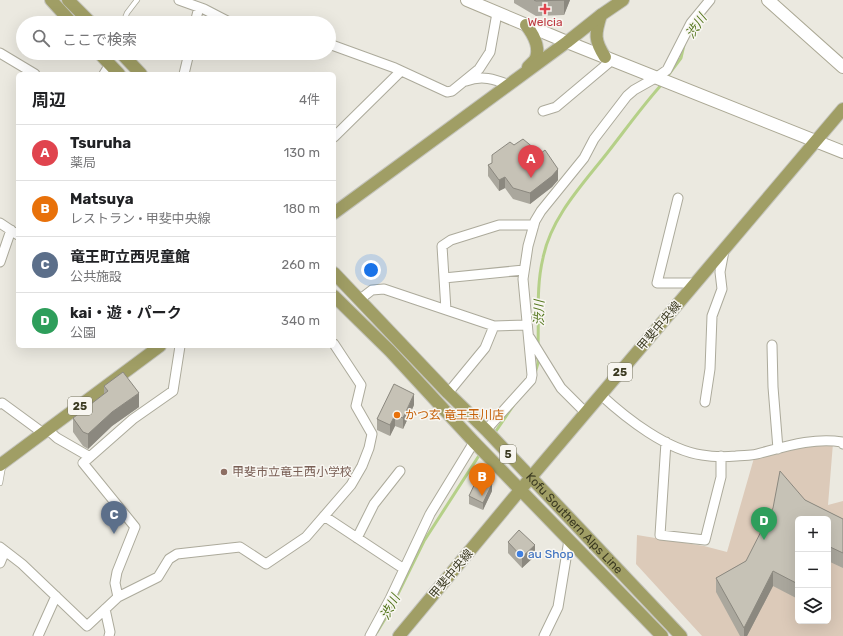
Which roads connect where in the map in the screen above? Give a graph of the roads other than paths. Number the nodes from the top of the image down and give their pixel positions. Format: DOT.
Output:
graph roads {
  1 [pos="51,0"];
  2 [pos="68,0"];
  3 [pos="137,0"];
  4 [pos="179,0"];
  5 [pos="468,0"];
  6 [pos="623,0"];
  7 [pos="710,0"];
  8 [pos="768,0"];
  9 [pos="199,7"];
  10 [pos="497,13"];
  11 [pos="601,15"];
  12 [pos="66,16"];
  13 [pos="84,16"];
  14 [pos="126,16"];
  15 [pos="197,16"];
  16 [pos="217,16"];
  17 [pos="526,25"];
  18 [pos="567,42"];
  19 [pos="336,47"];
  20 [pos="0,53"];
  21 [pos="608,58"];
  22 [pos="102,60"];
  23 [pos="128,60"];
  24 [pos="187,60"];
  25 [pos="843,67"];
  26 [pos="107,69"];
  27 [pos="401,71"];
  28 [pos="33,72"];
  29 [pos="139,72"];
  30 [pos="184,72"];
  31 [pos="657,77"];
  32 [pos="463,82"];
  33 [pos="513,82"];
  34 [pos="843,109"];
  35 [pos="542,111"];
  36 [pos="336,135"];
  37 [pos="816,141"];
  38 [pos="843,152"];
  39 [pos="678,198"];
  40 [pos="336,212"];
  41 [pos="0,223"];
  42 [pos="534,225"];
  43 [pos="14,233"];
  44 [pos="724,249"];
  45 [pos="0,262"];
  46 [pos="524,270"];
  47 [pos="336,276"];
  48 [pos="444,278"];
  49 [pos="696,283"];
  50 [pos="336,298"];
  51 [pos="359,300"];
  52 [pos="446,310"];
  53 [pos="527,325"];
  54 [pos="494,326"];
  55 [pos="528,335"];
  56 [pos="772,345"];
  57 [pos="336,347"];
  58 [pos="157,348"];
  59 [pos="180,348"];
  60 [pos="448,393"];
  61 [pos="601,396"];
  62 [pos="705,402"];
  63 [pos="0,404"];
  64 [pos="586,413"];
  65 [pos="486,430"];
  66 [pos="45,432"];
  67 [pos="474,442"];
  68 [pos="666,442"];
  69 [pos="843,444"];
  70 [pos="778,449"];
  71 [pos="721,456"];
  72 [pos="90,457"];
  73 [pos="2,464"];
  74 [pos="400,471"];
  75 [pos="531,478"];
  76 [pos="0,482"];
  77 [pos="521,489"];
  78 [pos="324,516"];
  79 [pos="357,538"];
  80 [pos="569,540"];
  81 [pos="3,549"];
  82 [pos="0,563"];
  83 [pos="404,569"];
  84 [pos="56,596"];
  85 [pos="118,597"];
  86 [pos="105,609"];
  87 [pos="38,636"];
  88 [pos="109,636"];
  89 [pos="370,636"];
  90 [pos="399,636"];
  91 [pos="544,636"];
  92 [pos="662,636"];
  93 [pos="682,636"];
  1 -- 12 [label="main road"];
  2 -- 13 [label="main road"];
  3 -- 14 [label="lane"];
  4 -- 9 [label="street"];
  5 -- 10 [label="street"];
  6 -- 11 [label="main road"];
  7 -- 31 [label="street"];
  8 -- 25 [label="street"];
  9 -- 15 [label="street"];
  9 -- 16 [label="street"];
  10 -- 17 [label="street"];
  10 -- 32 [label="street"];
  11 -- 18 [label="main road"];
  11 -- 21 [label="main road"];
  17 -- 18 [label="street"];
  17 -- 33 [label="main road"];
  18 -- 21 [label="street"];
  18 -- 33 [label="main road"];
  19 -- 27 [label="street"];
  20 -- 28 [label="street"];
  21 -- 31 [label="street"];
  21 -- 35 [label="street"];
  22 -- 26 [label="main road"];
  23 -- 29 [label="main road"];
  24 -- 30 [label="street"];
  27 -- 32 [label="street"];
  27 -- 36 [label="street"];
  31 -- 37 [label="street"];
  31 -- 42 [label="street"];
  32 -- 33 [label="street"];
  33 -- 40 [label="main road"];
  34 -- 37 [label="main road, 甲斐中央線 / 25"];
  37 -- 38 [label="street"];
  37 -- 44 [label="main road, 甲斐中央線 / 25"];
  39 -- 49 [label="street"];
  41 -- 43 [label="street"];
  42 -- 46 [label="street"];
  42 -- 48 [label="street"];
  43 -- 45 [label="street"];
  44 -- 49 [label="main road, 甲斐中央線 / 25"];
  44 -- 62 [label="street"];
  46 -- 48 [label="street"];
  46 -- 53 [label="street"];
  47 -- 51 [label="main road, Kofu Southern Alps Line / 5"];
  48 -- 52 [label="street"];
  49 -- 61 [label="main road, 甲斐中央線 / 25"];
  50 -- 67 [label="main road, Kofu Southern Alps Line / 5"];
  51 -- 52 [label="street"];
  51 -- 60 [label="main road, Kofu Southern Alps Line / 5"];
  52 -- 54 [label="street"];
  53 -- 54 [label="street"];
  53 -- 55 [label="street"];
  54 -- 60 [label="street"];
  55 -- 64 [label="street"];
  55 -- 65 [label="street"];
  56 -- 70 [label="street"];
  57 -- 78 [label="street"];
  58 -- 66 [label="main road, 25"];
  59 -- 72 [label="street"];
  60 -- 65 [label="main road, Kofu Southern Alps Line / 5"];
  61 -- 64 [label="main road, 甲斐中央線 / 25"];
  61 -- 68 [label="street"];
  63 -- 66 [label="street"];
  64 -- 75 [label="main road, 甲斐中央線 / 25"];
  65 -- 75 [label="main road, Kofu Southern Alps Line / 5"];
  66 -- 72 [label="street"];
  66 -- 73 [label="main road, 25"];
  67 -- 77 [label="main road, Kofu Southern Alps Line / 5"];
  67 -- 83 [label="street"];
  68 -- 71 [label="street"];
  68 -- 71 [label="street"];
  69 -- 70 [label="street"];
  70 -- 71 [label="street"];
  72 -- 85 [label="street"];
  73 -- 76 [label="lane"];
  74 -- 79 [label="street"];
  75 -- 77 [label="main road, 甲斐中央線 / 25"];
  75 -- 93 [label="main road, Kofu Southern Alps Line / 5"];
  77 -- 80 [label="main road, Kofu Southern Alps Line / 5"];
  77 -- 90 [label="main road, 甲斐中央線 / 25"];
  78 -- 79 [label="street"];
  78 -- 85 [label="street"];
  79 -- 83 [label="street"];
  80 -- 91 [label="street"];
  80 -- 92 [label="main road, Kofu Southern Alps Line / 5"];
  81 -- 82 [label="street"];
  81 -- 84 [label="street"];
  83 -- 89 [label="street"];
  84 -- 86 [label="street"];
  84 -- 87 [label="street"];
  85 -- 86 [label="street"];
  86 -- 88 [label="street"];
}
